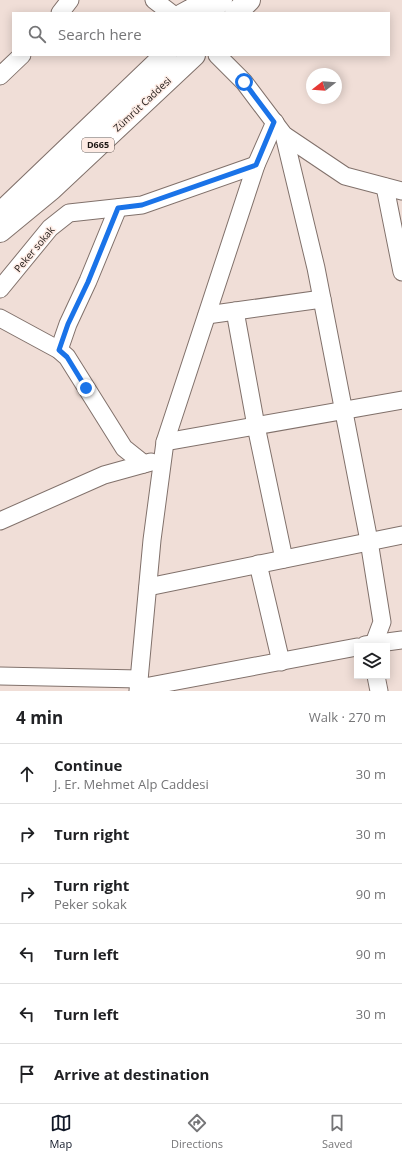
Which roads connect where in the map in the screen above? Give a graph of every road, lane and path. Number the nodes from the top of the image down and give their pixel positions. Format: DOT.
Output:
graph roads {
  1 [pos="70,0"];
  2 [pos="154,0"];
  3 [pos="198,0"];
  4 [pos="221,0"];
  5 [pos="249,0"];
  6 [pos="61,12"];
  7 [pos="170,12"];
  8 [pos="183,12"];
  9 [pos="209,12"];
  10 [pos="237,12"];
  11 [pos="21,56"];
  12 [pos="165,56"];
  13 [pos="193,56"];
  14 [pos="219,56"];
  15 [pos="0,76"];
  16 [pos="279,129"];
  17 [pos="256,165"];
  18 [pos="385,187"];
  19 [pos="402,191"];
  20 [pos="118,208"];
  21 [pos="0,214"];
  22 [pos="0,231"];
  23 [pos="402,272"];
  24 [pos="0,289"];
  25 [pos="322,299"];
  26 [pos="235,311"];
  27 [pos="207,314"];
  28 [pos="0,318"];
  29 [pos="59,350"];
  30 [pos="402,400"];
  31 [pos="344,410"];
  32 [pos="256,426"];
  33 [pos="164,451"];
  34 [pos="144,464"];
  35 [pos="0,521"];
  36 [pos="402,535"];
  37 [pos="370,541"];
  38 [pos="284,559"];
  39 [pos="258,564"];
  40 [pos="148,587"];
  41 [pos="402,640"];
  42 [pos="368,643"];
  43 [pos="384,643"];
  44 [pos="354,648"];
  45 [pos="281,662"];
  46 [pos="0,676"];
  47 [pos="377,679"];
  48 [pos="139,686"];
  49 [pos="379,691"];
  1 -- 6 [label="street"];
  2 -- 7 [label="street"];
  3 -- 8 [label="street"];
  4 -- 9 [label="highway"];
  5 -- 10 [label="highway"];
  11 -- 15 [label="street"];
  12 -- 21 [label="highway, D665"];
  13 -- 22 [label="highway, Zümrüt Caddesi / D665"];
  14 -- 16 [label="street"];
  16 -- 17 [label="street"];
  16 -- 18 [label="street"];
  16 -- 25 [label="street"];
  17 -- 20 [label="street, Peker sokak"];
  17 -- 27 [label="street"];
  18 -- 19 [label="street"];
  18 -- 23 [label="street"];
  20 -- 24 [label="street, Peker sokak"];
  20 -- 29 [label="street"];
  25 -- 26 [label="street"];
  25 -- 31 [label="street"];
  26 -- 27 [label="street"];
  26 -- 32 [label="street"];
  27 -- 33 [label="street"];
  28 -- 29 [label="street"];
  29 -- 34 [label="street"];
  30 -- 31 [label="street"];
  31 -- 32 [label="street"];
  31 -- 37 [label="street"];
  32 -- 33 [label="street"];
  32 -- 38 [label="street"];
  33 -- 34 [label="street"];
  33 -- 40 [label="street"];
  34 -- 35 [label="street"];
  36 -- 37 [label="street"];
  37 -- 38 [label="street"];
  37 -- 42 [label="street"];
  38 -- 39 [label="street"];
  39 -- 40 [label="street"];
  39 -- 45 [label="street"];
  40 -- 48 [label="street"];
  41 -- 43 [label="street"];
  44 -- 45 [label="street"];
  45 -- 48 [label="street"];
  46 -- 48 [label="street"];
  47 -- 49 [label="street"];
}
